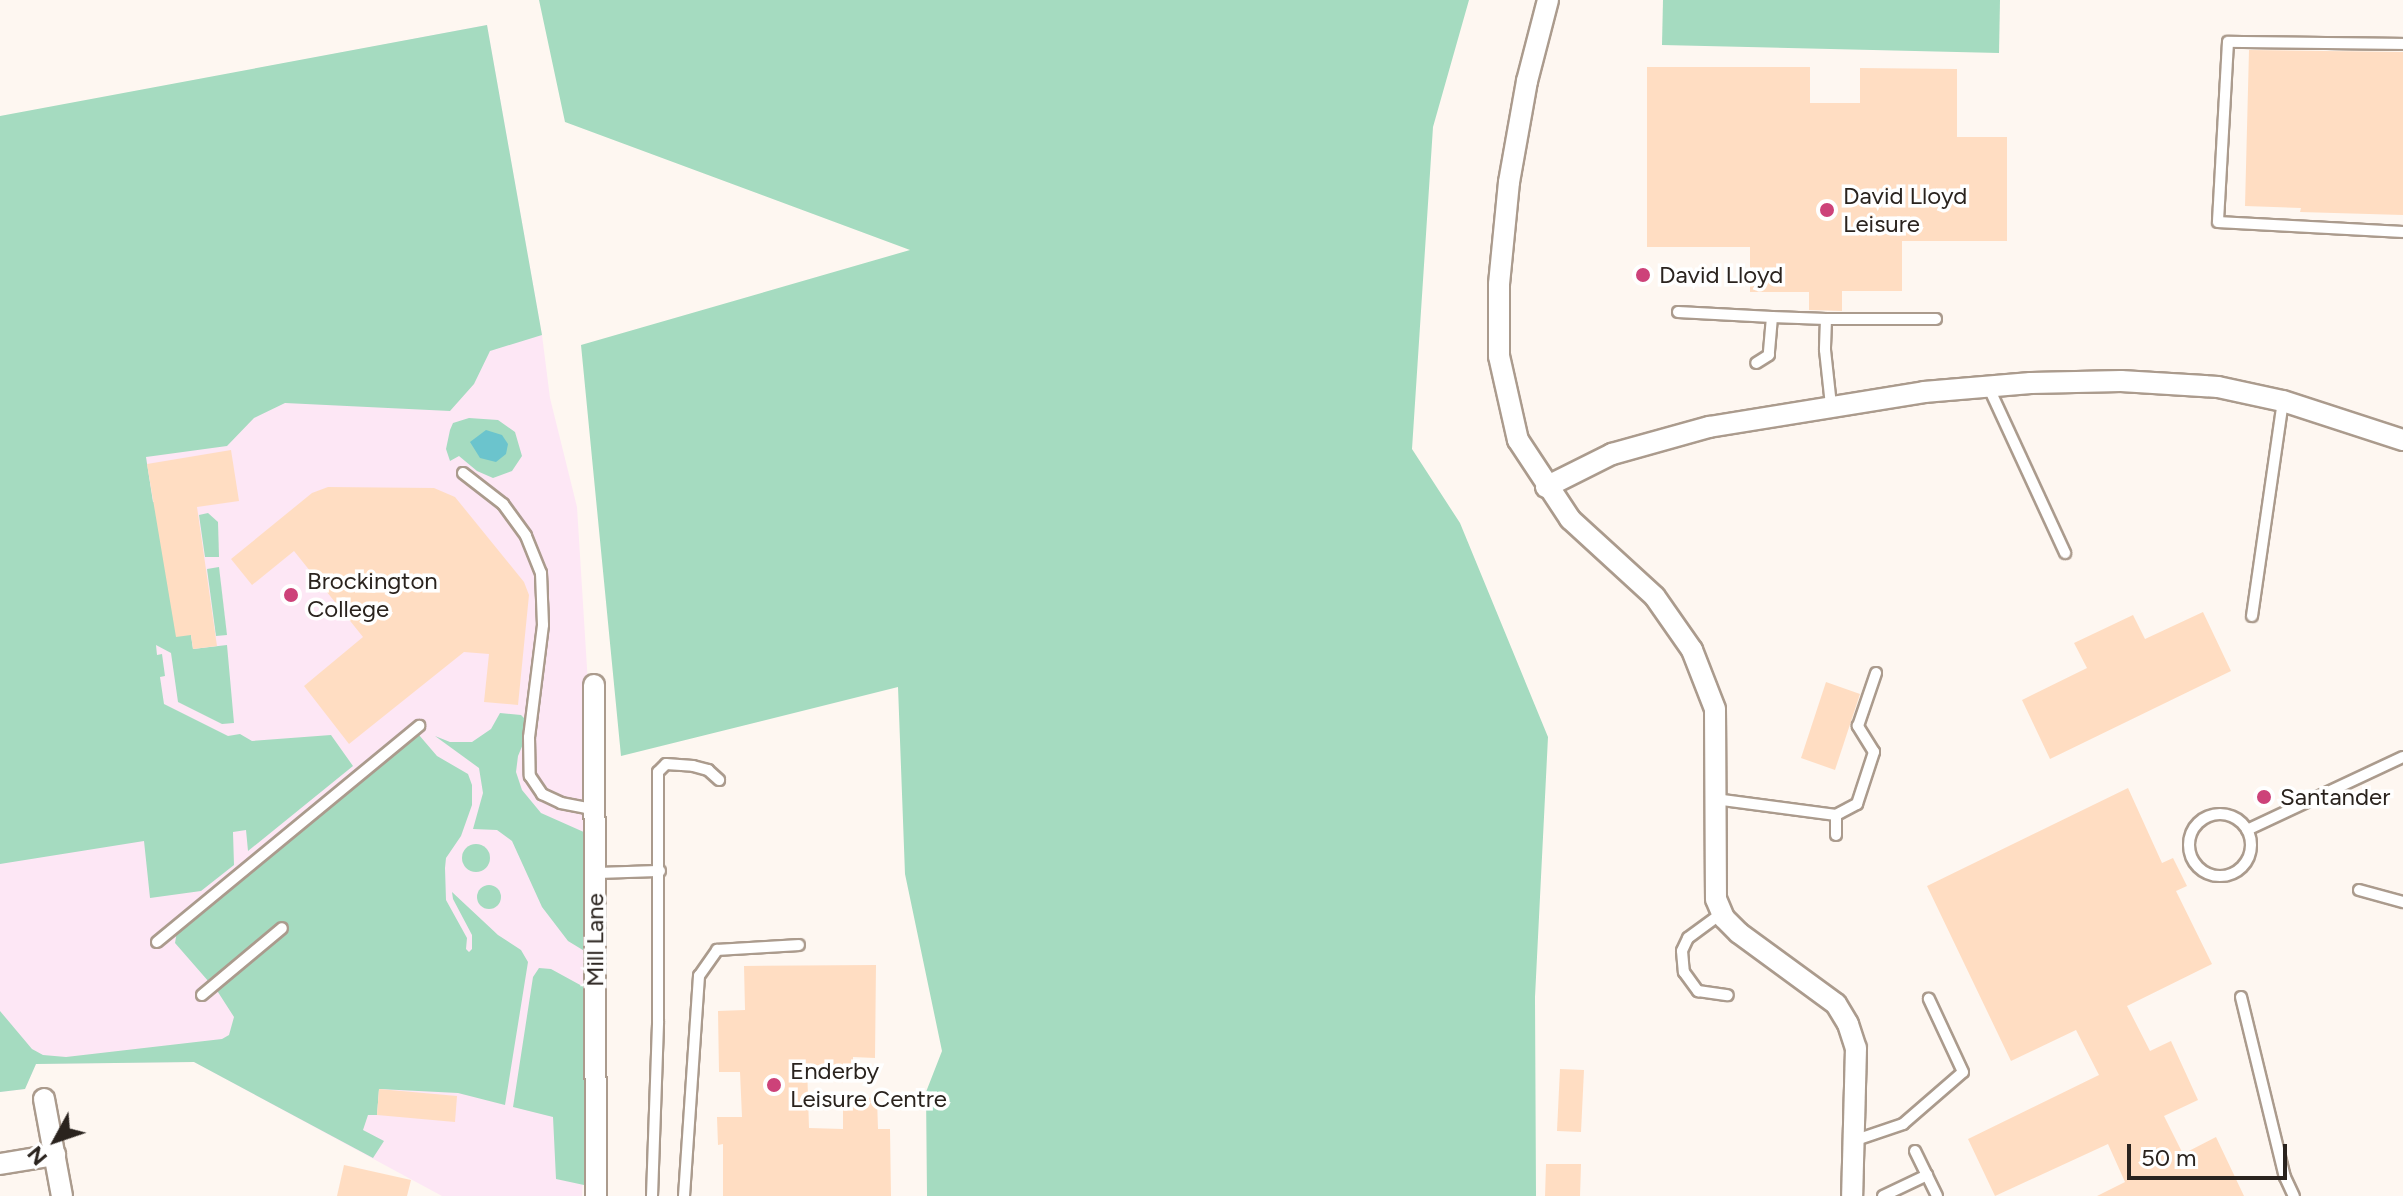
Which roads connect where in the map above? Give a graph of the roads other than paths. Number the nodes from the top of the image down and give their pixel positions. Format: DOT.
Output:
graph roads {
  1 [pos="1548,0"];
  2 [pos="2403,44"];
  3 [pos="2403,232"];
  4 [pos="1678,312"];
  5 [pos="1772,317"];
  6 [pos="1826,319"];
  7 [pos="1936,319"];
  8 [pos="1756,363"];
  9 [pos="1988,386"];
  10 [pos="2283,401"];
  11 [pos="1831,405"];
  12 [pos="2403,440"];
  13 [pos="463,473"];
  14 [pos="1546,487"];
  15 [pos="2065,553"];
  16 [pos="2252,616"];
  17 [pos="1876,673"];
  18 [pos="594,685"];
  19 [pos="419,726"];
  20 [pos="2403,757"];
  21 [pos="719,780"];
  22 [pos="1715,799"];
  23 [pos="594,805"];
  24 [pos="1836,815"];
  25 [pos="2247,830"];
  26 [pos="1836,835"];
  27 [pos="660,871"];
  28 [pos="595,873"];
  29 [pos="2359,890"];
  30 [pos="2403,902"];
  31 [pos="1722,913"];
  32 [pos="282,928"];
  33 [pos="157,942"];
  34 [pos="799,945"];
  35 [pos="202,995"];
  36 [pos="1728,995"];
  37 [pos="2241,997"];
  38 [pos="1929,999"];
  39 [pos="44,1099"];
  40 [pos="1853,1141"];
  41 [pos="1915,1151"];
  42 [pos="55,1155"];
  43 [pos="0,1164"];
  44 [pos="1927,1175"];
  45 [pos="62,1196"];
  46 [pos="596,1196"];
  47 [pos="652,1196"];
  48 [pos="684,1196"];
  49 [pos="1852,1196"];
  50 [pos="1883,1196"];
  51 [pos="1937,1196"];
  52 [pos="2294,1196"];
  1 -- 14 [label="street"];
  2 -- 3 [label="lane"];
  4 -- 5 [label="lane"];
  5 -- 6 [label="lane"];
  5 -- 8 [label="lane"];
  6 -- 7 [label="lane"];
  6 -- 11 [label="lane"];
  9 -- 10 [label="street"];
  9 -- 11 [label="street"];
  9 -- 15 [label="lane"];
  10 -- 12 [label="street"];
  10 -- 16 [label="lane"];
  11 -- 14 [label="street"];
  13 -- 23 [label="lane"];
  14 -- 22 [label="street"];
  17 -- 24 [label="lane"];
  18 -- 23 [label="street, Mill Lane"];
  19 -- 33 [label="lane"];
  20 -- 25 [label="lane"];
  21 -- 27 [label="lane"];
  22 -- 24 [label="lane"];
  22 -- 31 [label="street"];
  23 -- 28 [label="street, Mill Lane"];
  24 -- 26 [label="lane"];
  25 -- 25 [label="lane"];
  27 -- 28 [label="lane"];
  27 -- 47 [label="lane"];
  28 -- 46 [label="street, Mill Lane"];
  29 -- 30 [label="lane"];
  31 -- 36 [label="lane"];
  31 -- 40 [label="street"];
  32 -- 35 [label="lane"];
  34 -- 48 [label="lane"];
  37 -- 52 [label="lane"];
  38 -- 40 [label="lane"];
  39 -- 42 [label="street"];
  40 -- 49 [label="street"];
  41 -- 44 [label="lane"];
  42 -- 43 [label="street"];
  42 -- 45 [label="street"];
  44 -- 50 [label="lane"];
  44 -- 51 [label="lane"];
}
